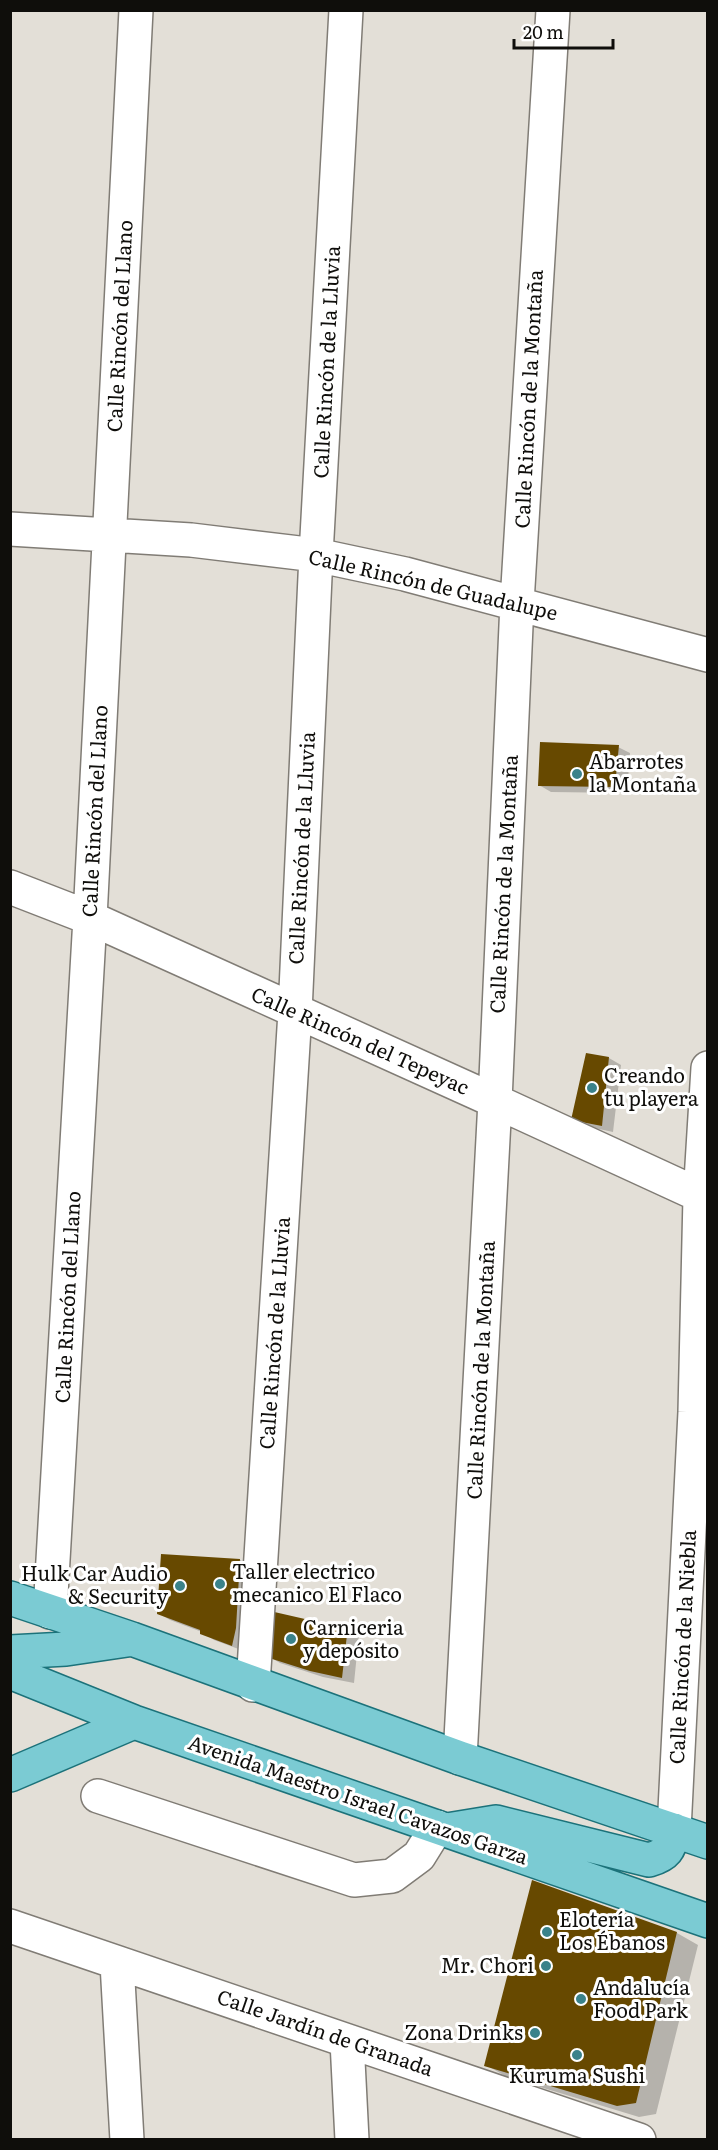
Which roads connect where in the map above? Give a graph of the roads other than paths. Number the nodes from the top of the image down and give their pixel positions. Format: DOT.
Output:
graph roads {
  1 [pos="136,10"];
  2 [pos="346,10"];
  3 [pos="553,10"];
  4 [pos="10,529"];
  5 [pos="109,534"];
  6 [pos="316,555"];
  7 [pos="517,603"];
  8 [pos="708,655"];
  9 [pos="10,886"];
  10 [pos="90,918"];
  11 [pos="295,1012"];
  12 [pos="708,1068"];
  13 [pos="495,1101"];
  14 [pos="704,1198"];
  15 [pos="701,1415"];
  16 [pos="10,1598"];
  17 [pos="50,1612"];
  18 [pos="696,1630"];
  19 [pos="132,1639"];
  20 [pos="10,1652"];
  21 [pos="10,1672"];
  22 [pos="253,1685"];
  23 [pos="134,1722"];
  24 [pos="460,1758"];
  25 [pos="10,1775"];
  26 [pos="98,1796"];
  27 [pos="441,1829"];
  28 [pos="674,1830"];
  29 [pos="708,1842"];
  30 [pos="708,1921"];
  31 [pos="10,1926"];
  32 [pos="117,1963"];
  33 [pos="347,2041"];
  34 [pos="576,2129"];
  35 [pos="127,2139"];
  36 [pos="352,2139"];
  37 [pos="639,2139"];
  1 -- 5 [label="street, Calle Rincón del Llano"];
  2 -- 6 [label="street, Calle Rincón de la Lluvia"];
  3 -- 7 [label="street, Calle Rincón de la Montaña"];
  4 -- 5 [label="street, Calle Rincón de Guadalupe"];
  5 -- 6 [label="street, Calle Rincón de Guadalupe"];
  5 -- 10 [label="street, Calle Rincón del Llano"];
  6 -- 7 [label="street, Calle Rincón de Guadalupe"];
  6 -- 11 [label="street, Calle Rincón de la Lluvia"];
  7 -- 8 [label="street, Calle Rincón de Guadalupe"];
  7 -- 13 [label="street, Calle Rincón de la Montaña"];
  9 -- 10 [label="street, Calle Rincón del Tepeyac"];
  10 -- 11 [label="street, Calle Rincón del Tepeyac"];
  10 -- 17 [label="street, Calle Rincón del Llano"];
  11 -- 13 [label="street, Calle Rincón del Tepeyac"];
  11 -- 22 [label="street, Calle Rincón de la Lluvia"];
  12 -- 14 [label="street, Calle Rincón de la Niebla"];
  13 -- 14 [label="street, Calle Rincón del Tepeyac"];
  13 -- 24 [label="street, Calle Rincón de la Montaña"];
  14 -- 15 [label="street, Calle Rincón de la Niebla"];
  15 -- 18 [label="street, Calle Rincón de la Niebla"];
  16 -- 17 [label="main road"];
  17 -- 19 [label="main road"];
  18 -- 28 [label="street, Calle Rincón de la Niebla"];
  19 -- 20 [label="main road"];
  19 -- 22 [label="main road"];
  21 -- 23 [label="main road, Avenida Maestro Israel Cavazos Garza"];
  22 -- 24 [label="main road"];
  23 -- 25 [label="main road"];
  23 -- 27 [label="main road, Avenida Maestro Israel Cavazos Garza"];
  24 -- 28 [label="main road"];
  26 -- 27 [label="street"];
  27 -- 28 [label="main road"];
  27 -- 30 [label="main road, Avenida Maestro Israel Cavazos Garza"];
  28 -- 29 [label="main road"];
  31 -- 32 [label="street, Calle Jardín de Granada"];
  32 -- 33 [label="street, Calle Jardín de Granada"];
  32 -- 35 [label="street"];
  33 -- 34 [label="street, Calle Jardín de Granada"];
  33 -- 36 [label="street"];
  34 -- 37 [label="street, Calle Jardín de Granada"];
}
